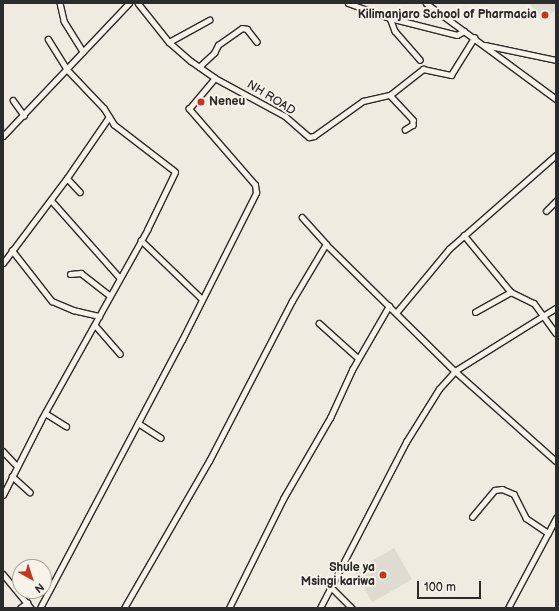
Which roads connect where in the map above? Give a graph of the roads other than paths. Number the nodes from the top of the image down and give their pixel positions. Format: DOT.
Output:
graph roads {
  1 [pos="60,3"];
  2 [pos="129,3"];
  3 [pos="138,3"];
  4 [pos="348,3"];
  5 [pos="426,3"];
  6 [pos="390,18"];
  7 [pos="209,20"];
  8 [pos="464,31"];
  9 [pos="474,38"];
  10 [pos="48,40"];
  11 [pos="169,42"];
  12 [pos="257,42"];
  13 [pos="483,44"];
  14 [pos="83,52"];
  15 [pos="420,60"];
  16 [pos="556,60"];
  17 [pos="199,67"];
  18 [pos="67,70"];
  19 [pos="215,78"];
  20 [pos="390,95"];
  21 [pos="556,99"];
  22 [pos="13,100"];
  23 [pos="24,115"];
  24 [pos="109,117"];
  25 [pos="405,130"];
  26 [pos="3,136"];
  27 [pos="556,155"];
  28 [pos="67,178"];
  29 [pos="80,192"];
  30 [pos="50,200"];
  31 [pos="556,201"];
  32 [pos="546,211"];
  33 [pos="302,217"];
  34 [pos="464,235"];
  35 [pos="141,240"];
  36 [pos="326,244"];
  37 [pos="12,250"];
  38 [pos="3,263"];
  39 [pos="70,274"];
  40 [pos="120,278"];
  41 [pos="511,292"];
  42 [pos="110,296"];
  43 [pos="202,299"];
  44 [pos="389,306"];
  45 [pos="556,308"];
  46 [pos="396,312"];
  47 [pos="475,312"];
  48 [pos="543,315"];
  49 [pos="99,316"];
  50 [pos="319,323"];
  51 [pos="95,326"];
  52 [pos="556,333"];
  53 [pos="120,354"];
  54 [pos="358,358"];
  55 [pos="455,371"];
  56 [pos="45,413"];
  57 [pos="138,423"];
  58 [pos="66,426"];
  59 [pos="161,438"];
  60 [pos="3,451"];
  61 [pos="556,462"];
  62 [pos="17,466"];
  63 [pos="12,476"];
  64 [pos="30,492"];
  65 [pos="3,495"];
  66 [pos="472,517"];
  67 [pos="556,518"];
  68 [pos="548,533"];
  69 [pos="3,574"];
  70 [pos="331,587"];
  71 [pos="27,603"];
  72 [pos="20,608"];
  73 [pos="31,608"];
  74 [pos="40,608"];
  75 [pos="124,608"];
  76 [pos="229,608"];
  77 [pos="320,608"];
  78 [pos="352,608"];
  79 [pos="508,608"];
  1 -- 14 [label="street"];
  2 -- 14 [label="street"];
  3 -- 11 [label="street, NH ROAD"];
  4 -- 6 [label="street"];
  5 -- 8 [label="street"];
  6 -- 8 [label="street"];
  6 -- 15 [label="street"];
  7 -- 11 [label="street"];
  8 -- 9 [label="street"];
  9 -- 13 [label="street"];
  9 -- 20 [label="street, NH ROAD"];
  10 -- 18 [label="street"];
  11 -- 17 [label="street, NH ROAD"];
  12 -- 17 [label="street"];
  13 -- 16 [label="street"];
  13 -- 21 [label="street"];
  14 -- 18 [label="street"];
  17 -- 19 [label="street, NH ROAD"];
  18 -- 23 [label="street"];
  18 -- 24 [label="street"];
  19 -- 20 [label="street, NH ROAD"];
  19 -- 43 [label="street"];
  20 -- 25 [label="street"];
  22 -- 23 [label="street"];
  23 -- 26 [label="street"];
  24 -- 28 [label="street"];
  24 -- 35 [label="street"];
  27 -- 34 [label="street"];
  28 -- 29 [label="street"];
  28 -- 30 [label="street"];
  30 -- 37 [label="street"];
  30 -- 40 [label="street"];
  31 -- 32 [label="street"];
  33 -- 36 [label="street"];
  34 -- 41 [label="street"];
  34 -- 46 [label="street"];
  35 -- 40 [label="street"];
  35 -- 43 [label="street"];
  36 -- 44 [label="street"];
  36 -- 75 [label="street"];
  37 -- 38 [label="street"];
  37 -- 49 [label="street"];
  39 -- 42 [label="street"];
  40 -- 42 [label="street"];
  41 -- 47 [label="street"];
  41 -- 48 [label="street"];
  42 -- 49 [label="street"];
  43 -- 57 [label="street"];
  44 -- 46 [label="street"];
  44 -- 54 [label="street"];
  45 -- 48 [label="street"];
  46 -- 55 [label="street"];
  48 -- 52 [label="street"];
  48 -- 55 [label="street"];
  49 -- 51 [label="street"];
  50 -- 54 [label="street"];
  51 -- 53 [label="street"];
  51 -- 56 [label="street"];
  54 -- 76 [label="street"];
  55 -- 61 [label="street"];
  55 -- 70 [label="street"];
  56 -- 58 [label="street"];
  56 -- 62 [label="street"];
  57 -- 59 [label="street"];
  57 -- 74 [label="street"];
  60 -- 62 [label="street"];
  62 -- 63 [label="street"];
  63 -- 64 [label="street"];
  63 -- 65 [label="street"];
  66 -- 68 [label="street"];
  67 -- 68 [label="street"];
  68 -- 79 [label="street"];
  69 -- 71 [label="street"];
  70 -- 77 [label="street"];
  70 -- 78 [label="street"];
  71 -- 72 [label="street"];
  71 -- 73 [label="street"];
}
